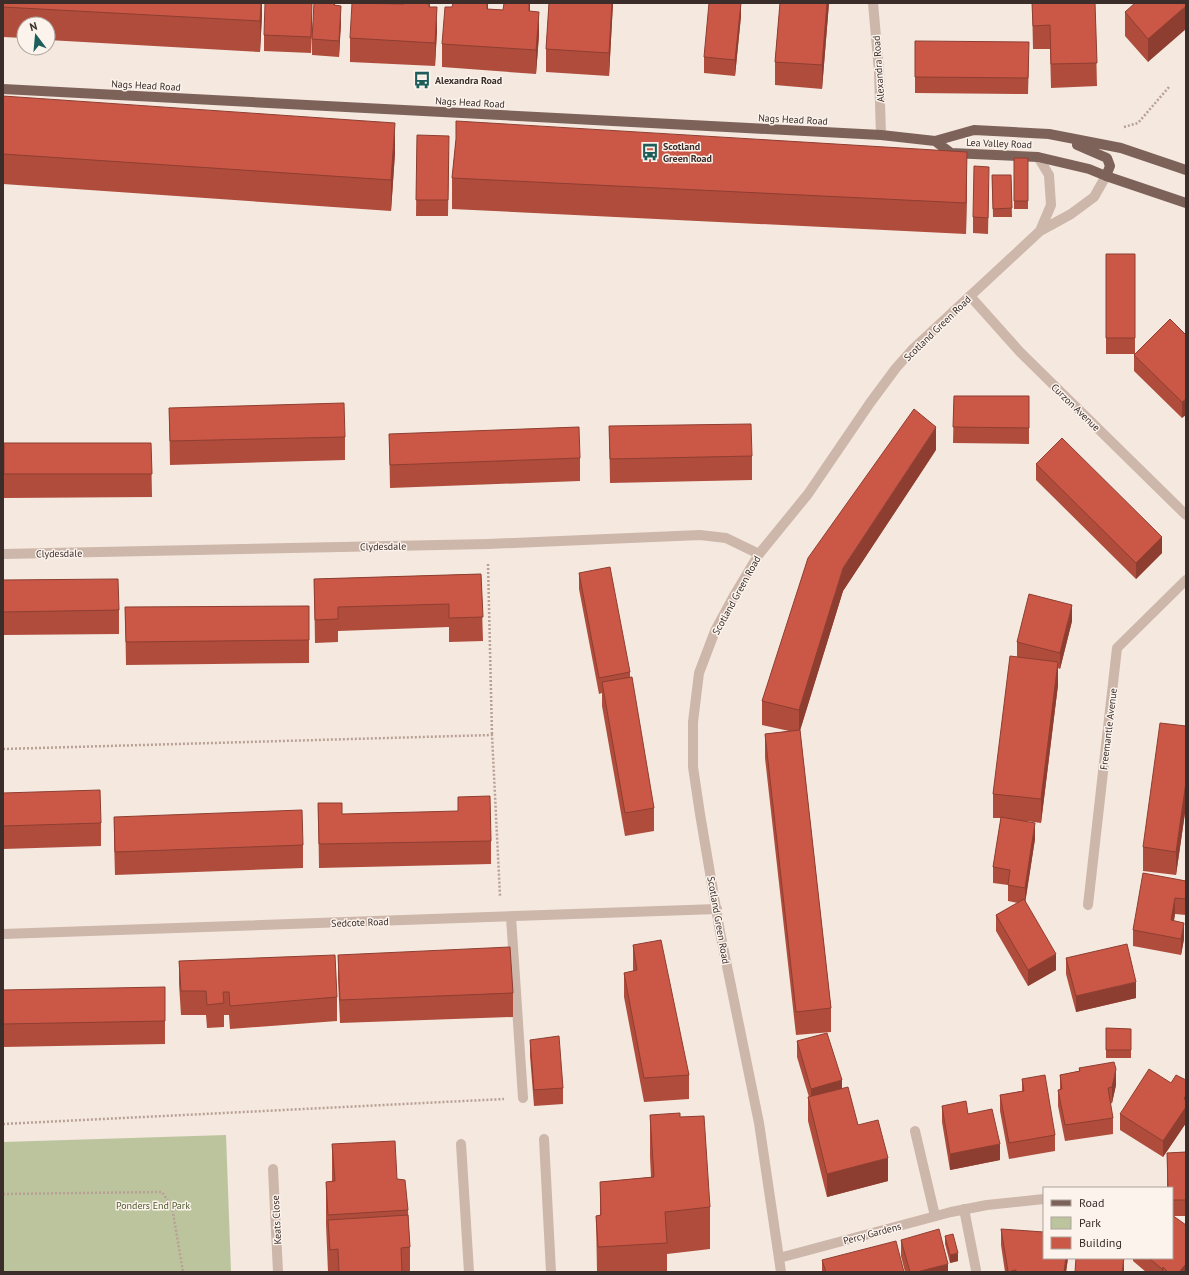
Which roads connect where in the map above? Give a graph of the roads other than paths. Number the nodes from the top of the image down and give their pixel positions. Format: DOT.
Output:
graph roads {
  1 [pos="873,3"];
  2 [pos="3,89"];
  3 [pos="1049,134"];
  4 [pos="881,136"];
  5 [pos="935,141"];
  6 [pos="1038,157"];
  7 [pos="1186,170"];
  8 [pos="1106,176"];
  9 [pos="1186,203"];
  10 [pos="1040,231"];
  11 [pos="970,296"];
  12 [pos="1186,515"];
  13 [pos="3,554"];
  14 [pos="759,554"];
  15 [pos="1186,580"];
  16 [pos="1088,906"];
  17 [pos="717,909"];
  18 [pos="506,917"];
  19 [pos="3,934"];
  20 [pos="523,1098"];
  21 [pos="915,1131"];
  22 [pos="544,1139"];
  23 [pos="461,1144"];
  24 [pos="273,1169"];
  25 [pos="1043,1199"];
  26 [pos="964,1209"];
  27 [pos="935,1216"];
  28 [pos="779,1258"];
  29 [pos="976,1270"];
  30 [pos="278,1272"];
  31 [pos="469,1272"];
  32 [pos="551,1272"];
  33 [pos="781,1272"];
  1 -- 4 [label="street, Alexandra Road"];
  2 -- 4 [label="main road, Nags Head Road"];
  3 -- 5 [label="main road, Lea Valley Road"];
  3 -- 7 [label="main road, Lea Valley Road"];
  3 -- 8 [label="main road, Lea Valley Road"];
  4 -- 5 [label="main road, Nags Head Road"];
  5 -- 6 [label="main road, Lea Valley Road"];
  6 -- 8 [label="main road, Lea Valley Road"];
  6 -- 10 [label="street, Scotland Green Road"];
  8 -- 9 [label="main road, Lea Valley Road"];
  8 -- 10 [label="street, Scotland Green Road"];
  10 -- 11 [label="street, Scotland Green Road"];
  11 -- 12 [label="street, Curzon Avenue"];
  11 -- 14 [label="street, Scotland Green Road"];
  13 -- 14 [label="street, Clydesdale"];
  14 -- 17 [label="street, Scotland Green Road"];
  15 -- 16 [label="street, Freemantle Avenue"];
  17 -- 18 [label="street, Sedcote Road"];
  17 -- 28 [label="street, Scotland Green Road"];
  18 -- 19 [label="street, Sedcote Road"];
  18 -- 20 [label="street"];
  21 -- 27 [label="street"];
  22 -- 32 [label="street"];
  23 -- 31 [label="street"];
  24 -- 30 [label="street, Keats Close"];
  25 -- 26 [label="street, Percy Gardens"];
  26 -- 27 [label="street, Percy Gardens"];
  26 -- 29 [label="street"];
  27 -- 28 [label="street, Percy Gardens"];
  28 -- 33 [label="street, Scotland Green Road"];
}
